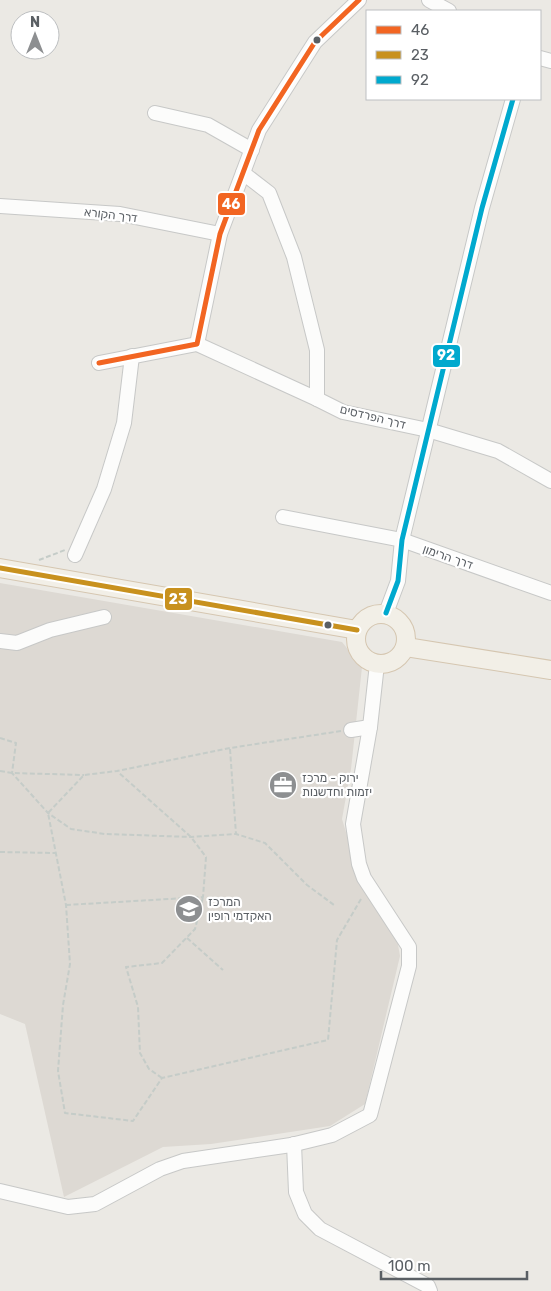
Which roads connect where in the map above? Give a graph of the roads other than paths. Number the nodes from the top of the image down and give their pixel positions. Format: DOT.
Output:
graph roads {
  1 [pos="359,0"];
  2 [pos="429,0"];
  3 [pos="447,10"];
  4 [pos="512,100"];
  5 [pos="155,113"];
  6 [pos="252,150"];
  7 [pos="243,173"];
  8 [pos="0,206"];
  9 [pos="220,234"];
  10 [pos="197,344"];
  11 [pos="132,356"];
  12 [pos="99,363"];
  13 [pos="317,399"];
  14 [pos="428,430"];
  15 [pos="551,481"];
  16 [pos="283,517"];
  17 [pos="402,540"];
  18 [pos="78,549"];
  19 [pos="0,568"];
  20 [pos="551,593"];
  21 [pos="386,614"];
  22 [pos="104,617"];
  23 [pos="357,630"];
  24 [pos="0,641"];
  25 [pos="406,647"];
  26 [pos="376,664"];
  27 [pos="551,670"];
  28 [pos="370,727"];
  29 [pos="351,730"];
  30 [pos="294,1144"];
  31 [pos="0,1191"];
  32 [pos="430,1291"];
  1 -- 6 [label="street"];
  2 -- 3 [label="street"];
  4 -- 14 [label="street"];
  5 -- 6 [label="street"];
  6 -- 7 [label="street"];
  7 -- 9 [label="street"];
  7 -- 13 [label="street"];
  8 -- 9 [label="street, דרך הקורא"];
  9 -- 10 [label="street"];
  10 -- 11 [label="street"];
  10 -- 13 [label="street, דרך הפרדסים"];
  11 -- 12 [label="street"];
  11 -- 18 [label="street"];
  13 -- 14 [label="street, דרך הפרדסים"];
  14 -- 15 [label="street, דרך הפרדסים"];
  14 -- 17 [label="street"];
  16 -- 17 [label="street, דרך הרימון"];
  17 -- 20 [label="street, דרך הרימון"];
  17 -- 21 [label="street"];
  19 -- 23 [label="main road"];
  21 -- 23 [label="main road"];
  21 -- 25 [label="main road"];
  22 -- 24 [label="street"];
  23 -- 26 [label="main road"];
  25 -- 26 [label="main road"];
  25 -- 27 [label="main road"];
  26 -- 28 [label="street"];
  28 -- 29 [label="street"];
  28 -- 30 [label="street"];
  30 -- 31 [label="street"];
  30 -- 32 [label="street"];
}
